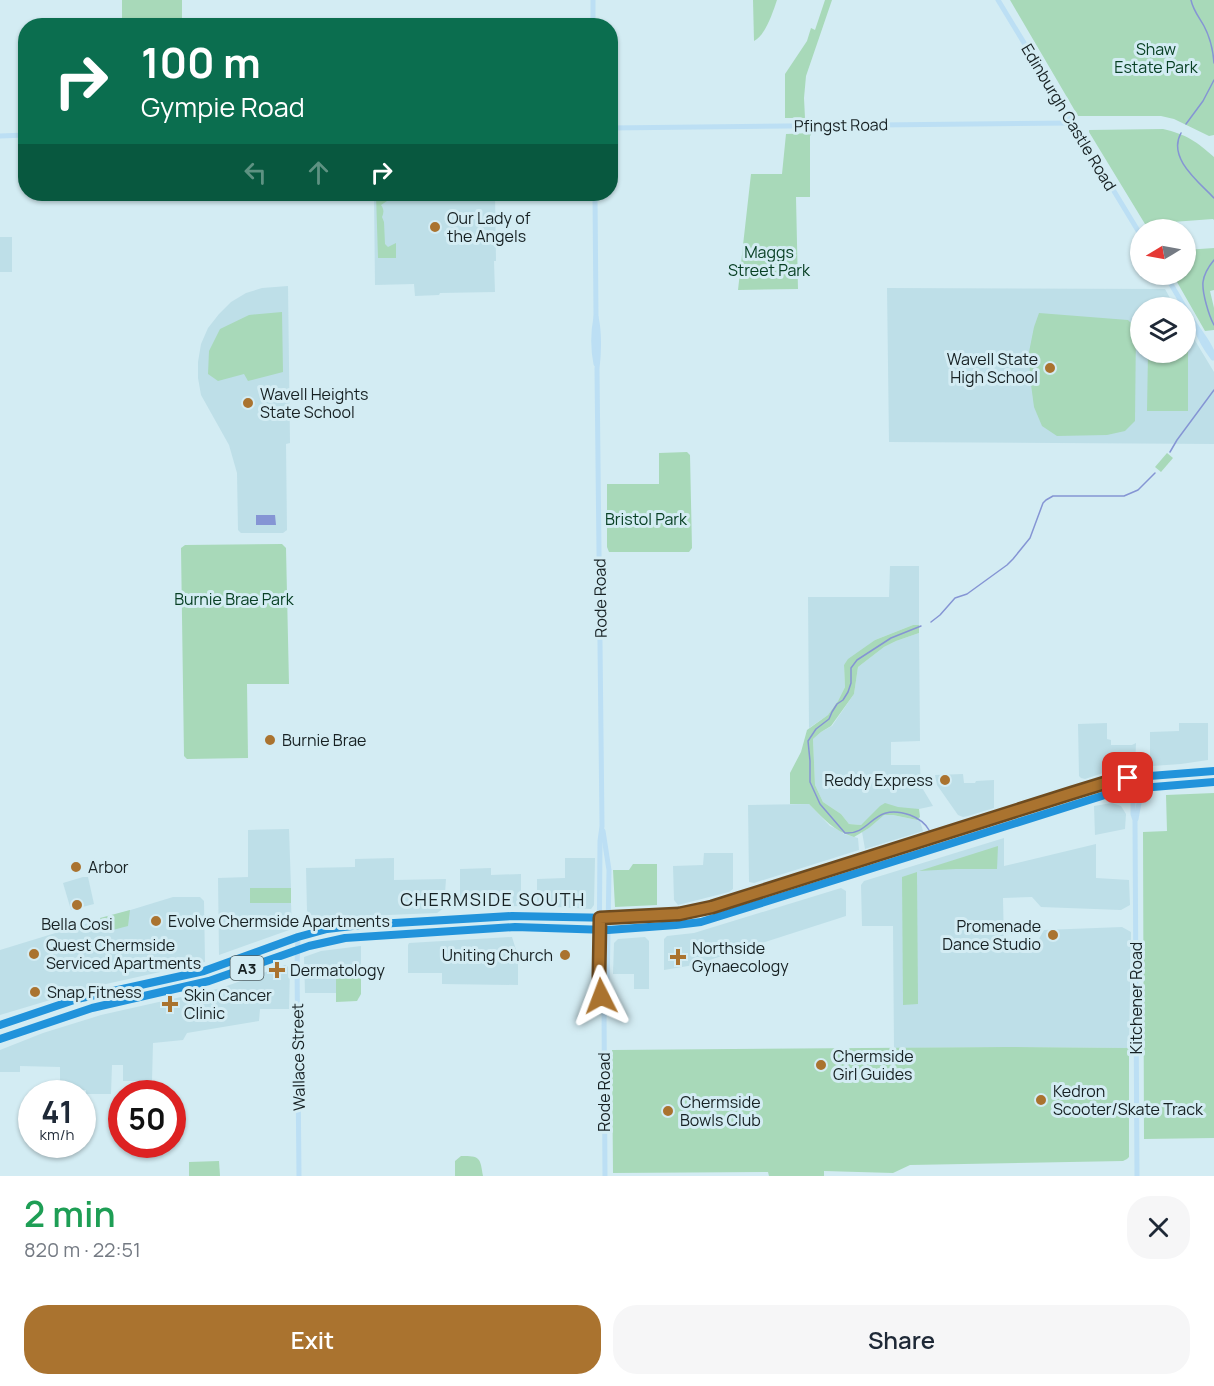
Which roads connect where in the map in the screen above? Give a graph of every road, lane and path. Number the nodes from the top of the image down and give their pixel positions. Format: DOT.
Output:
graph roads {
  1 [pos="593,0"];
  2 [pos="998,0"];
  3 [pos="593,18"];
  4 [pos="1072,123"];
  5 [pos="618,128"];
  6 [pos="18,135"];
  7 [pos="0,136"];
  8 [pos="595,201"];
  9 [pos="1131,219"];
  10 [pos="1196,326"];
  11 [pos="1214,358"];
  12 [pos="1214,771"];
  13 [pos="1141,776"];
  14 [pos="1214,782"];
  15 [pos="1138,788"];
  16 [pos="912,844"];
  17 [pos="925,852"];
  18 [pos="605,918"];
  19 [pos="604,930"];
  20 [pos="298,938"];
  21 [pos="298,950"];
  22 [pos="0,1025"];
  23 [pos="0,1039"];
  24 [pos="299,1176"];
  25 [pos="605,1176"];
  26 [pos="1137,1176"];
  1 -- 3 [label="street"];
  2 -- 4 [label="street, Edinburgh Castle Road"];
  4 -- 5 [label="street, Pfingst Road"];
  4 -- 9 [label="street, Edinburgh Castle Road"];
  6 -- 7 [label="street"];
  8 -- 18 [label="street, Rode Road"];
  10 -- 11 [label="street"];
  12 -- 13 [label="highway, A3"];
  13 -- 15 [label="street, Kitchener Road"];
  13 -- 16 [label="highway, A3"];
  14 -- 15 [label="highway, A3"];
  15 -- 17 [label="highway, A3"];
  15 -- 26 [label="street, Kitchener Road"];
  16 -- 17 [label="highway"];
  16 -- 18 [label="highway, A3"];
  17 -- 19 [label="highway, A3"];
  18 -- 19 [label="street, Rode Road"];
  18 -- 20 [label="highway, A3"];
  19 -- 21 [label="highway, A3"];
  19 -- 25 [label="street, Rode Road"];
  20 -- 21 [label="street, Wallace Street"];
  20 -- 22 [label="highway, A3"];
  21 -- 23 [label="highway, A3"];
  21 -- 24 [label="street, Wallace Street"];
}
